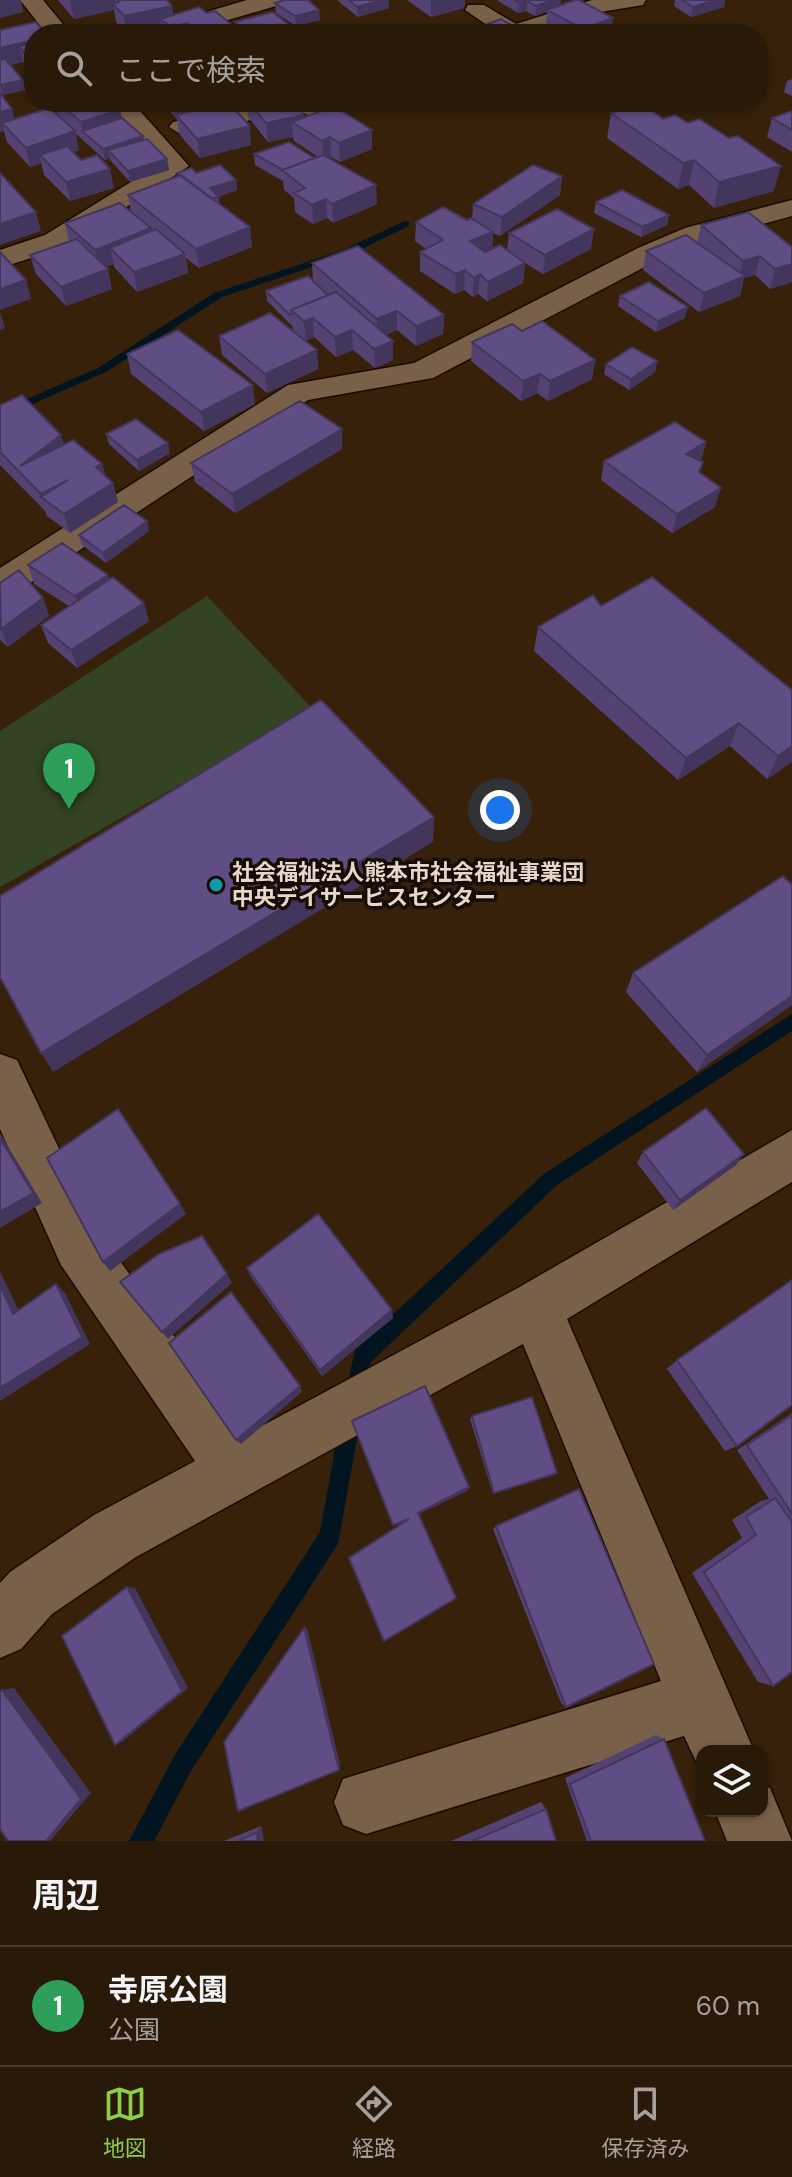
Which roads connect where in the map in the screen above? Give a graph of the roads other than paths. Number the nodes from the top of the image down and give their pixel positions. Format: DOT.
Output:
graph roads {
  1 [pos="31,0"];
  2 [pos="271,0"];
  3 [pos="635,0"];
  4 [pos="568,4"];
  5 [pos="476,10"];
  6 [pos="51,24"];
  7 [pos="190,24"];
  8 [pos="500,24"];
  9 [pos="531,24"];
  10 [pos="127,112"];
  11 [pos="254,112"];
  12 [pos="321,112"];
  13 [pos="337,120"];
  14 [pos="148,135"];
  15 [pos="792,208"];
  16 [pos="0,259"];
  17 [pos="0,585"];
  18 [pos="0,1076"];
  19 [pos="792,1154"];
  20 [pos="535,1308"];
  21 [pos="236,1471"];
  22 [pos="0,1628"];
  23 [pos="711,1725"];
  24 [pos="366,1802"];
  25 [pos="750,1817"];
  26 [pos="760,1841"];
  1 -- 6 [label="street"];
  2 -- 7 [label="street"];
  3 -- 4 [label="street"];
  4 -- 9 [label="street"];
  5 -- 8 [label="street"];
  10 -- 14 [label="street"];
  11 -- 14 [label="street"];
  12 -- 13 [label="street"];
  14 -- 16 [label="street"];
  15 -- 17 [label="street"];
  18 -- 21 [label="street"];
  19 -- 20 [label="street"];
  20 -- 21 [label="street"];
  20 -- 23 [label="street"];
  21 -- 22 [label="street"];
  23 -- 24 [label="street"];
  25 -- 26 [label="street"];
}
